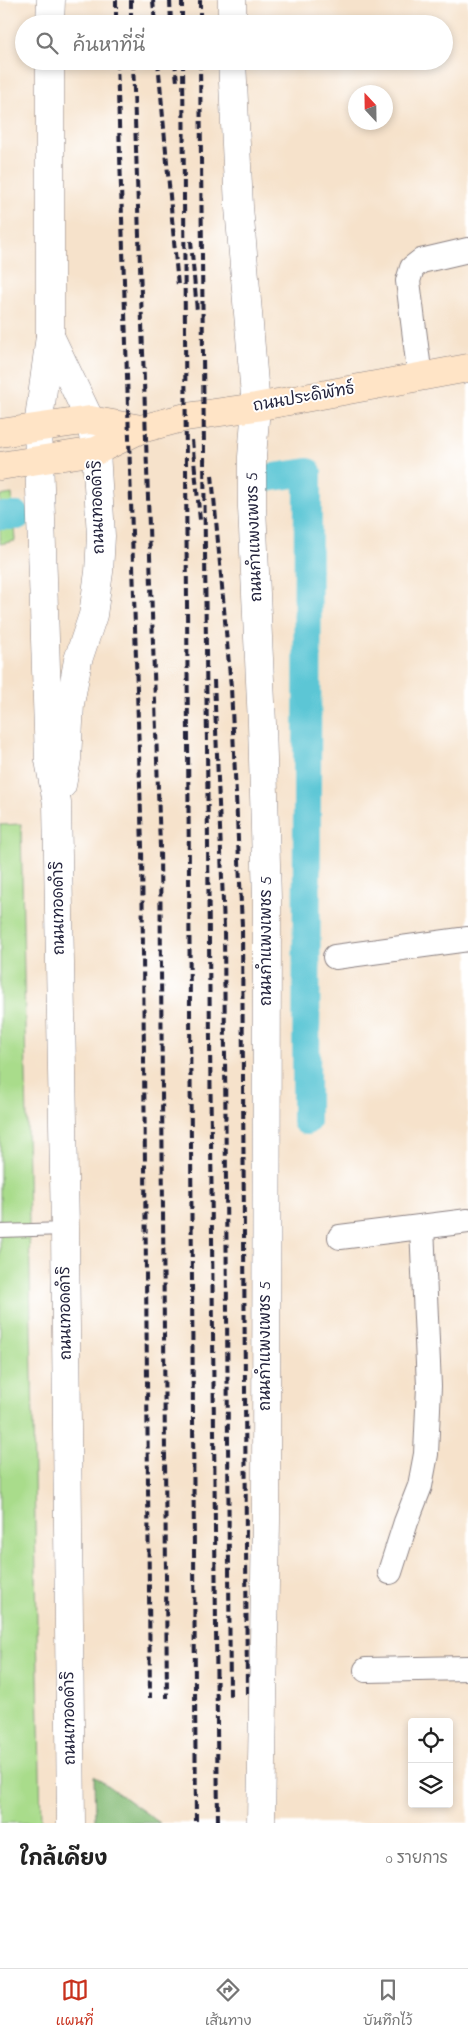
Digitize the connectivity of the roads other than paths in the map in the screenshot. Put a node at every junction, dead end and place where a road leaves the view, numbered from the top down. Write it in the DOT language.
graph roads {
  1 [pos="50,0"];
  2 [pos="232,0"];
  3 [pos="50,15"];
  4 [pos="232,15"];
  5 [pos="50,70"];
  6 [pos="232,70"];
  7 [pos="468,250"];
  8 [pos="50,336"];
  9 [pos="468,368"];
  10 [pos="420,378"];
  11 [pos="256,407"];
  12 [pos="90,420"];
  13 [pos="38,427"];
  14 [pos="141,429"];
  15 [pos="0,433"];
  16 [pos="96,451"];
  17 [pos="40,459"];
  18 [pos="0,466"];
  19 [pos="57,803"];
  20 [pos="468,939"];
  21 [pos="335,957"];
  22 [pos="468,1221"];
  23 [pos="422,1227"];
  24 [pos="65,1229"];
  25 [pos="0,1231"];
  26 [pos="340,1237"];
  27 [pos="390,1572"];
  28 [pos="468,1668"];
  29 [pos="366,1670"];
  30 [pos="71,1823"];
  31 [pos="262,1823"];
  1 -- 3 [label="street"];
  2 -- 4 [label="street"];
  5 -- 8 [label="street, ถนนเทอดดำริ"];
  6 -- 11 [label="street, ถนนกำแพงเพชร 5"];
  7 -- 10 [label="street"];
  8 -- 12 [label="street, ถนนเทอดดำริ"];
  8 -- 13 [label="street, ถนนเทอดดำริ"];
  9 -- 10 [label="main road, ถนนประดิพัทธ์"];
  10 -- 11 [label="main road, ถนนประดิพัทธ์"];
  11 -- 14 [label="main road, ถนนประดิพัทธ์"];
  11 -- 31 [label="street, ถนนกำแพงเพชร 5"];
  12 -- 13 [label="main road, ถนนประดิพัทธ์"];
  12 -- 14 [label="main road, ถนนประดิพัทธ์"];
  12 -- 16 [label="street, ถนนเทอดดำริ"];
  13 -- 15 [label="main road, ถนนประดิพัทธ์"];
  13 -- 17 [label="street, ถนนเทอดดำริ"];
  14 -- 16 [label="main road, ถนนประดิพัทธ์"];
  16 -- 17 [label="main road, ถนนประดิพัทธ์"];
  16 -- 19 [label="street, ถนนเทอดดำริ"];
  17 -- 18 [label="main road, ถนนประดิพัทธ์"];
  17 -- 19 [label="street, ถนนเทอดดำริ"];
  19 -- 24 [label="street, ถนนเทอดดำริ"];
  20 -- 21 [label="street"];
  22 -- 23 [label="street"];
  23 -- 26 [label="street"];
  23 -- 27 [label="street"];
  24 -- 25 [label="lane"];
  24 -- 30 [label="street, ถนนเทอดดำริ"];
  28 -- 29 [label="street"];
}
